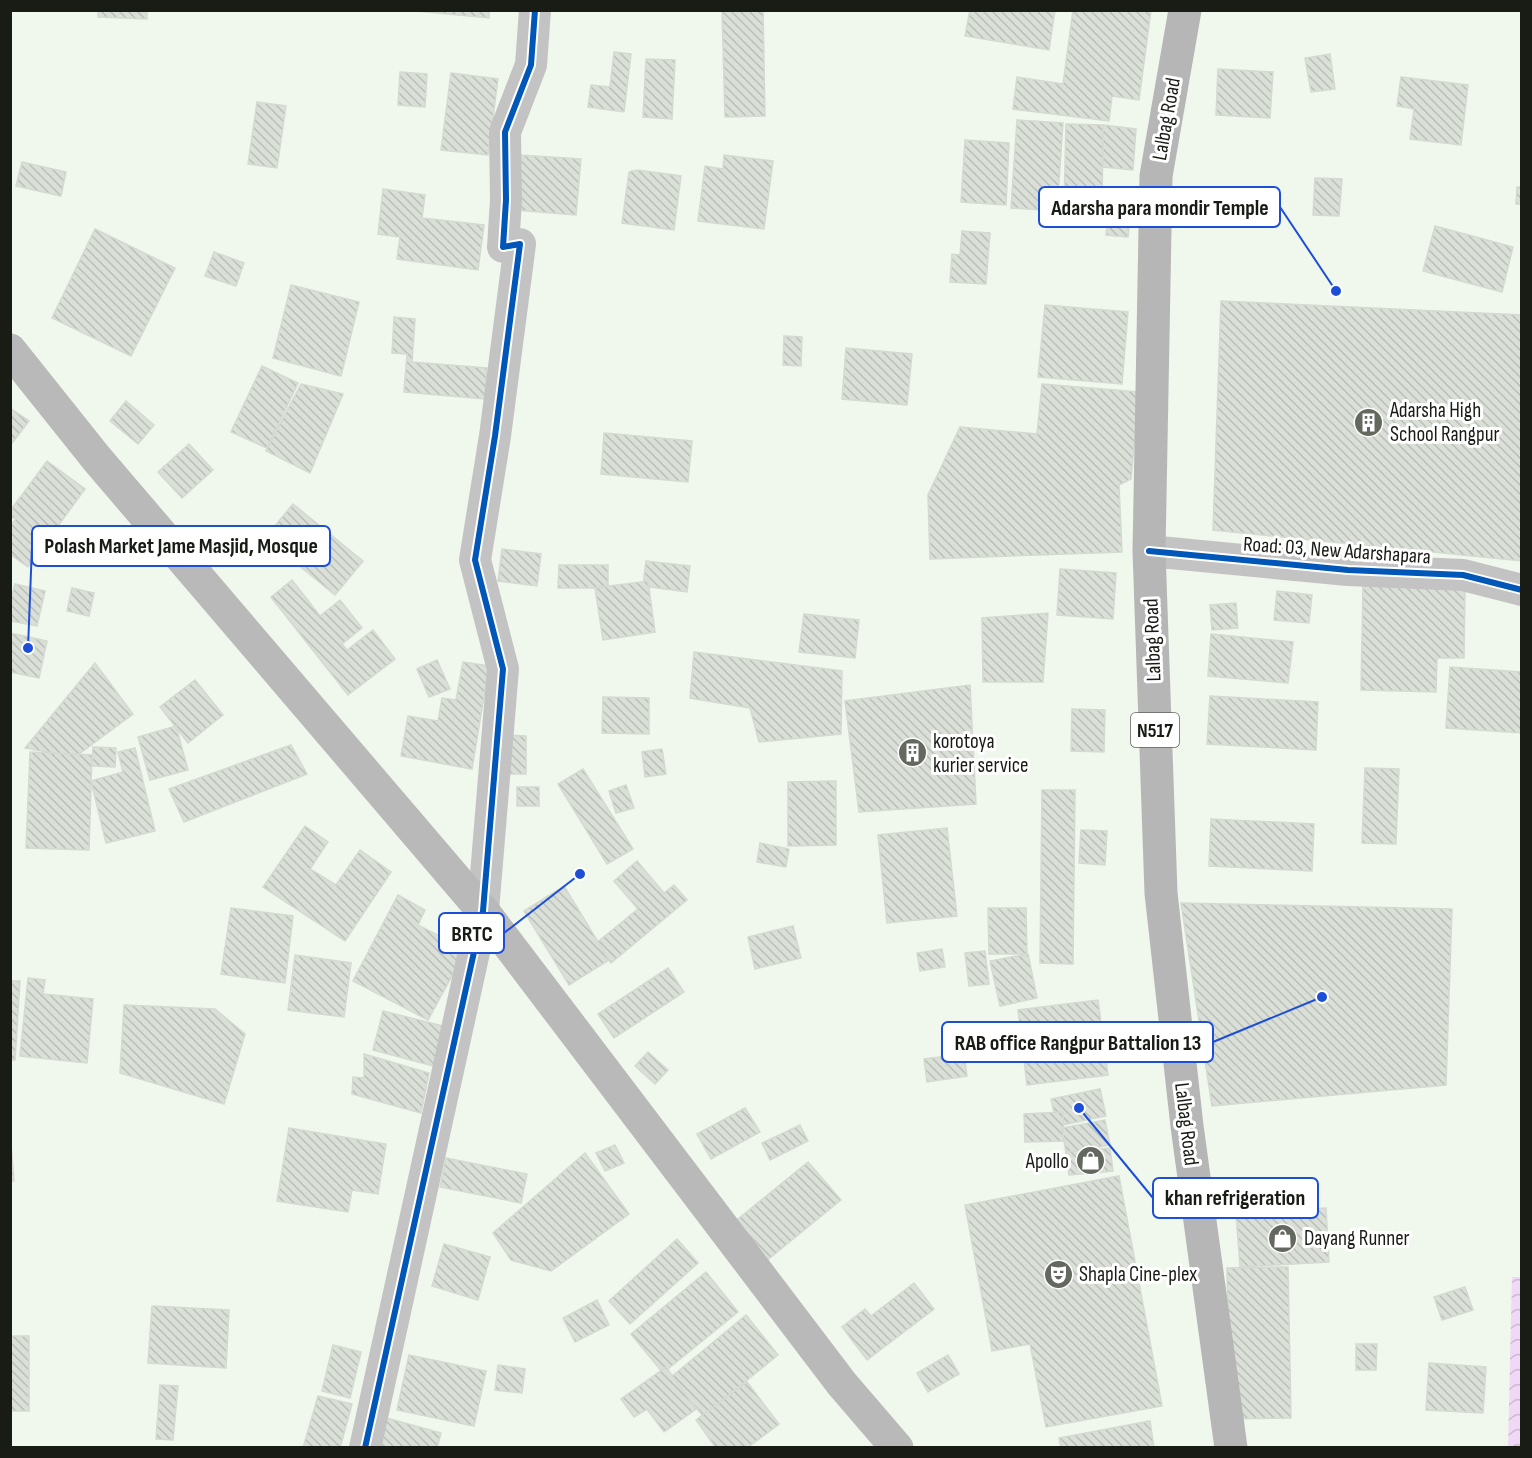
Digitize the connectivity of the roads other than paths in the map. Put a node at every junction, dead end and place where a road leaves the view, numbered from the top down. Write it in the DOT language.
graph roads {
  1 [pos="535,10"];
  2 [pos="1185,10"];
  3 [pos="10,350"];
  4 [pos="1149,551"];
  5 [pos="1521,590"];
  6 [pos="483,911"];
  7 [pos="365,1448"];
  8 [pos="897,1448"];
  9 [pos="1231,1448"];
  1 -- 6 [label="street"];
  2 -- 4 [label="highway, Lalbag Road / N517"];
  3 -- 6 [label="main road"];
  4 -- 5 [label="street, Road: 03, New Adarshapara"];
  4 -- 9 [label="highway, Lalbag Road / N517"];
  6 -- 7 [label="street"];
  6 -- 8 [label="main road"];
}
